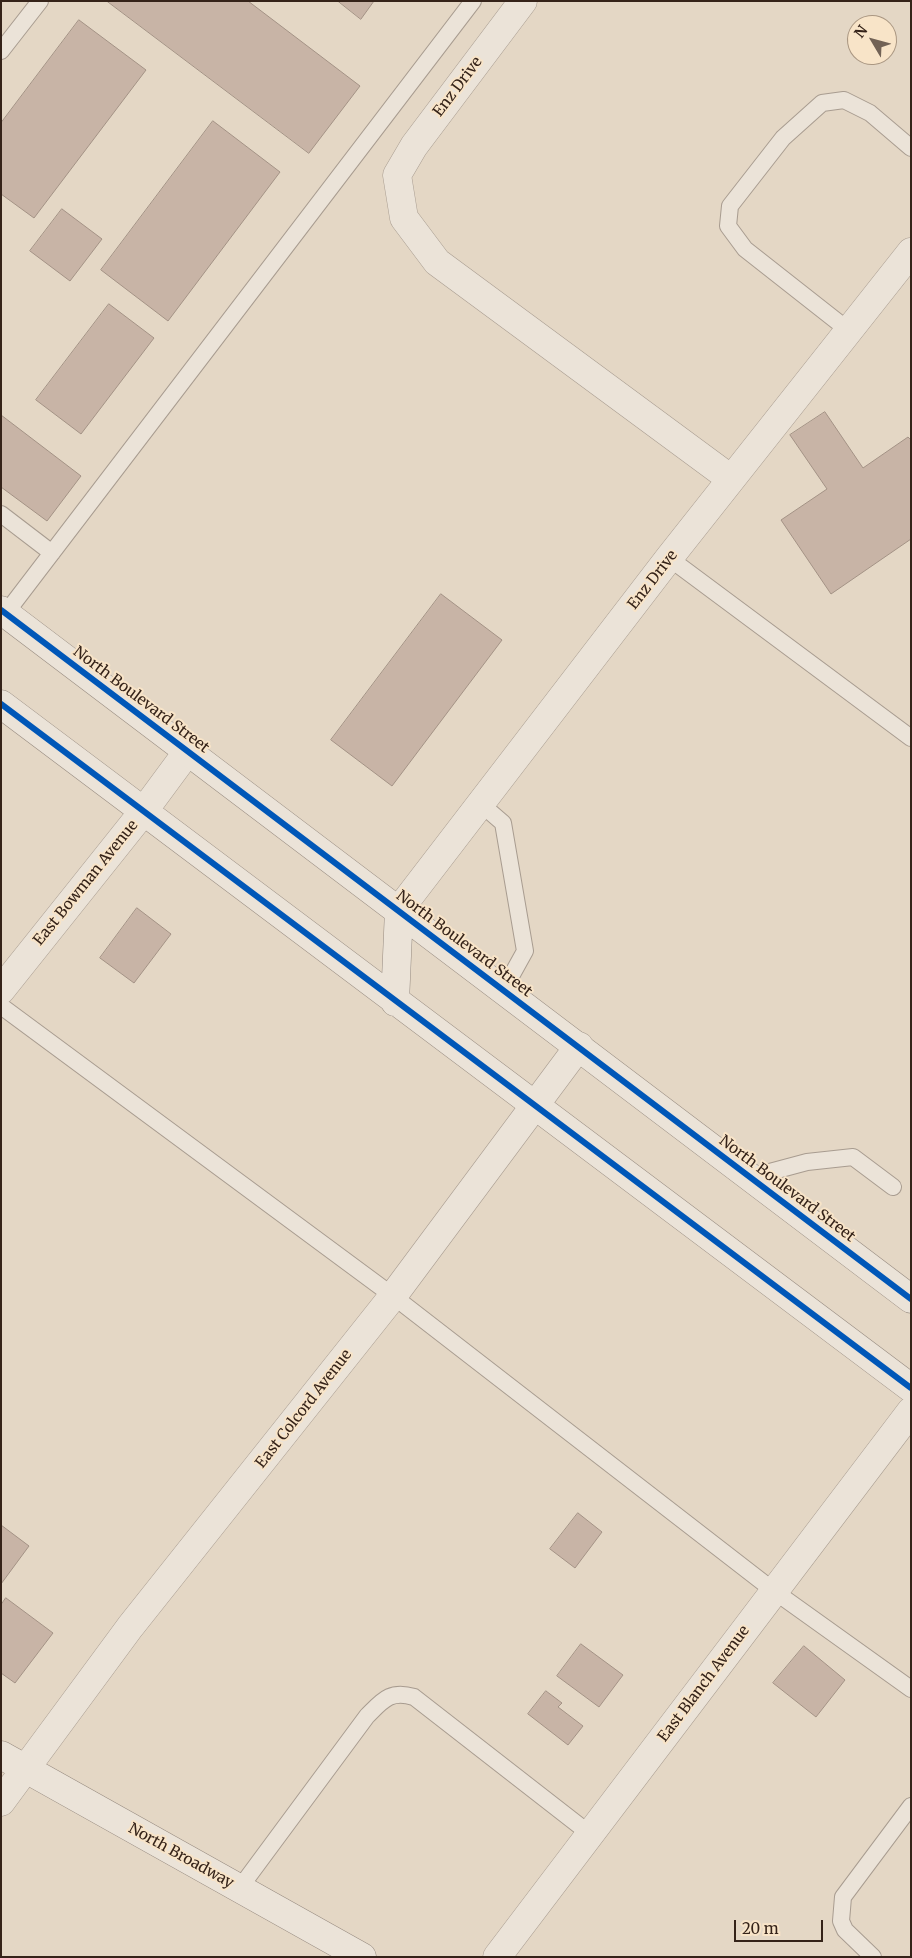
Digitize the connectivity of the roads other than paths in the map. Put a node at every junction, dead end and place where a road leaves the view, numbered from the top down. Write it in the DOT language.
graph roads {
  1 [pos="40,1"];
  2 [pos="473,1"];
  3 [pos="523,1"];
  4 [pos="1,51"];
  5 [pos="911,148"];
  6 [pos="911,252"];
  7 [pos="848,330"];
  8 [pos="731,479"];
  9 [pos="1,514"];
  10 [pos="52,553"];
  11 [pos="669,558"];
  12 [pos="4,611"];
  13 [pos="1,704"];
  14 [pos="911,738"];
  15 [pos="188,751"];
  16 [pos="481,804"];
  17 [pos="143,812"];
  18 [pos="399,910"];
  19 [pos="504,989"];
  20 [pos="1,990"];
  21 [pos="395,1002"];
  22 [pos="1,1006"];
  23 [pos="580,1046"];
  24 [pos="536,1104"];
  25 [pos="751,1177"];
  26 [pos="893,1186"];
  27 [pos="393,1296"];
  28 [pos="911,1299"];
  29 [pos="911,1388"];
  30 [pos="911,1411"];
  31 [pos="774,1591"];
  32 [pos="911,1689"];
  33 [pos="1,1755"];
  34 [pos="26,1769"];
  35 [pos="1,1802"];
  36 [pos="911,1806"];
  37 [pos="590,1834"];
  38 [pos="239,1889"];
  39 [pos="362,1957"];
  40 [pos="497,1957"];
  41 [pos="873,1957"];
  1 -- 4 [label="lane"];
  2 -- 10 [label="lane"];
  3 -- 8 [label="street, Enz Drive"];
  5 -- 7 [label="lane"];
  6 -- 7 [label="street, Enz Drive"];
  7 -- 8 [label="street, Enz Drive"];
  8 -- 11 [label="street, Enz Drive"];
  9 -- 10 [label="lane"];
  10 -- 12 [label="lane"];
  11 -- 14 [label="lane"];
  11 -- 16 [label="street, Enz Drive"];
  12 -- 15 [label="street, North Boulevard Street"];
  13 -- 17 [label="street"];
  15 -- 17 [label="street, East Bowman Avenue"];
  15 -- 18 [label="street, North Boulevard Street"];
  16 -- 18 [label="street, Enz Drive"];
  16 -- 19 [label="lane"];
  17 -- 20 [label="street, East Bowman Avenue"];
  17 -- 21 [label="street"];
  18 -- 19 [label="street, North Boulevard Street"];
  18 -- 21 [label="street"];
  19 -- 23 [label="street, North Boulevard Street"];
  21 -- 24 [label="street"];
  22 -- 27 [label="lane"];
  23 -- 24 [label="street, East Colcord Avenue"];
  23 -- 25 [label="street, North Boulevard Street"];
  24 -- 27 [label="street, East Colcord Avenue"];
  24 -- 29 [label="street"];
  25 -- 26 [label="lane"];
  25 -- 28 [label="street, North Boulevard Street"];
  27 -- 31 [label="lane"];
  27 -- 34 [label="street, East Colcord Avenue"];
  30 -- 31 [label="street, East Blanch Avenue"];
  31 -- 32 [label="lane"];
  31 -- 37 [label="street, East Blanch Avenue"];
  33 -- 34 [label="street, North Broadway"];
  34 -- 35 [label="street, East Colcord Avenue"];
  34 -- 38 [label="street, North Broadway"];
  36 -- 41 [label="lane"];
  37 -- 38 [label="lane"];
  37 -- 40 [label="street, East Blanch Avenue"];
  38 -- 39 [label="street, North Broadway"];
}
